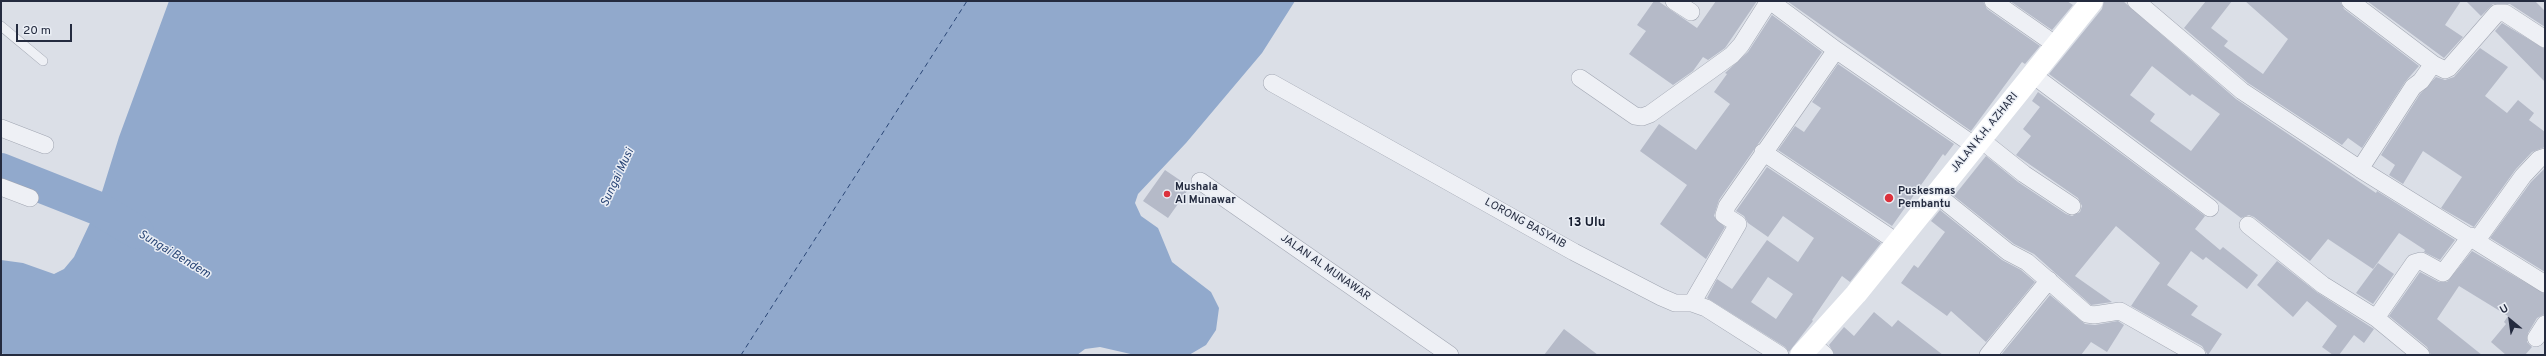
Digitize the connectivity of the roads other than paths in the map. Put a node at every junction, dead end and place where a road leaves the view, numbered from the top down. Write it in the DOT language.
graph roads {
  1 [pos="1674,1"];
  2 [pos="1770,1"];
  3 [pos="1993,1"];
  4 [pos="2092,1"];
  5 [pos="2136,1"];
  6 [pos="2350,1"];
  7 [pos="1691,12"];
  8 [pos="1,26"];
  9 [pos="2545,39"];
  10 [pos="2056,45"];
  11 [pos="1836,50"];
  12 [pos="43,62"];
  13 [pos="2433,64"];
  14 [pos="2033,75"];
  15 [pos="1580,78"];
  16 [pos="1272,84"];
  17 [pos="1,128"];
  18 [pos="1977,142"];
  19 [pos="45,145"];
  20 [pos="1763,152"];
  21 [pos="2545,157"];
  22 [pos="2360,169"];
  23 [pos="1200,181"];
  24 [pos="1,186"];
  25 [pos="1936,194"];
  26 [pos="30,198"];
  27 [pos="2072,206"];
  28 [pos="2210,208"];
  29 [pos="2248,225"];
  30 [pos="2474,238"];
  31 [pos="1896,242"];
  32 [pos="2049,280"];
  33 [pos="2545,284"];
  34 [pos="1692,303"];
  35 [pos="2376,318"];
  36 [pos="1812,351"];
  37 [pos="1450,355"];
  38 [pos="1780,355"];
  39 [pos="1988,355"];
  40 [pos="2197,355"];
  41 [pos="2421,355"];
  1 -- 7 [label="street"];
  2 -- 11 [label="street"];
  2 -- 15 [label="street"];
  3 -- 10 [label="street"];
  4 -- 10 [label="street, JALAN K.H. AZHARI"];
  5 -- 22 [label="street"];
  6 -- 13 [label="street"];
  8 -- 12 [label="lane"];
  9 -- 13 [label="street"];
  10 -- 14 [label="street, JALAN K.H. AZHARI"];
  11 -- 18 [label="street"];
  11 -- 20 [label="street"];
  13 -- 22 [label="street"];
  14 -- 18 [label="street, JALAN K.H. AZHARI"];
  14 -- 28 [label="street"];
  16 -- 34 [label="street, LORONG BASYAIB"];
  17 -- 19 [label="street"];
  18 -- 25 [label="street, JALAN K.H. AZHARI"];
  18 -- 27 [label="street"];
  20 -- 31 [label="street"];
  20 -- 34 [label="street"];
  21 -- 30 [label="street"];
  22 -- 30 [label="street"];
  23 -- 37 [label="street, JALAN AL MUNAWAR"];
  24 -- 26 [label="street"];
  25 -- 31 [label="street, JALAN K.H. AZHARI"];
  25 -- 32 [label="street"];
  29 -- 35 [label="street"];
  30 -- 33 [label="street"];
  30 -- 35 [label="street"];
  31 -- 36 [label="street, JALAN K.H. AZHARI"];
  32 -- 39 [label="street"];
  32 -- 40 [label="street"];
  34 -- 38 [label="street, LORONG BASYAIB"];
  35 -- 41 [label="street"];
}
